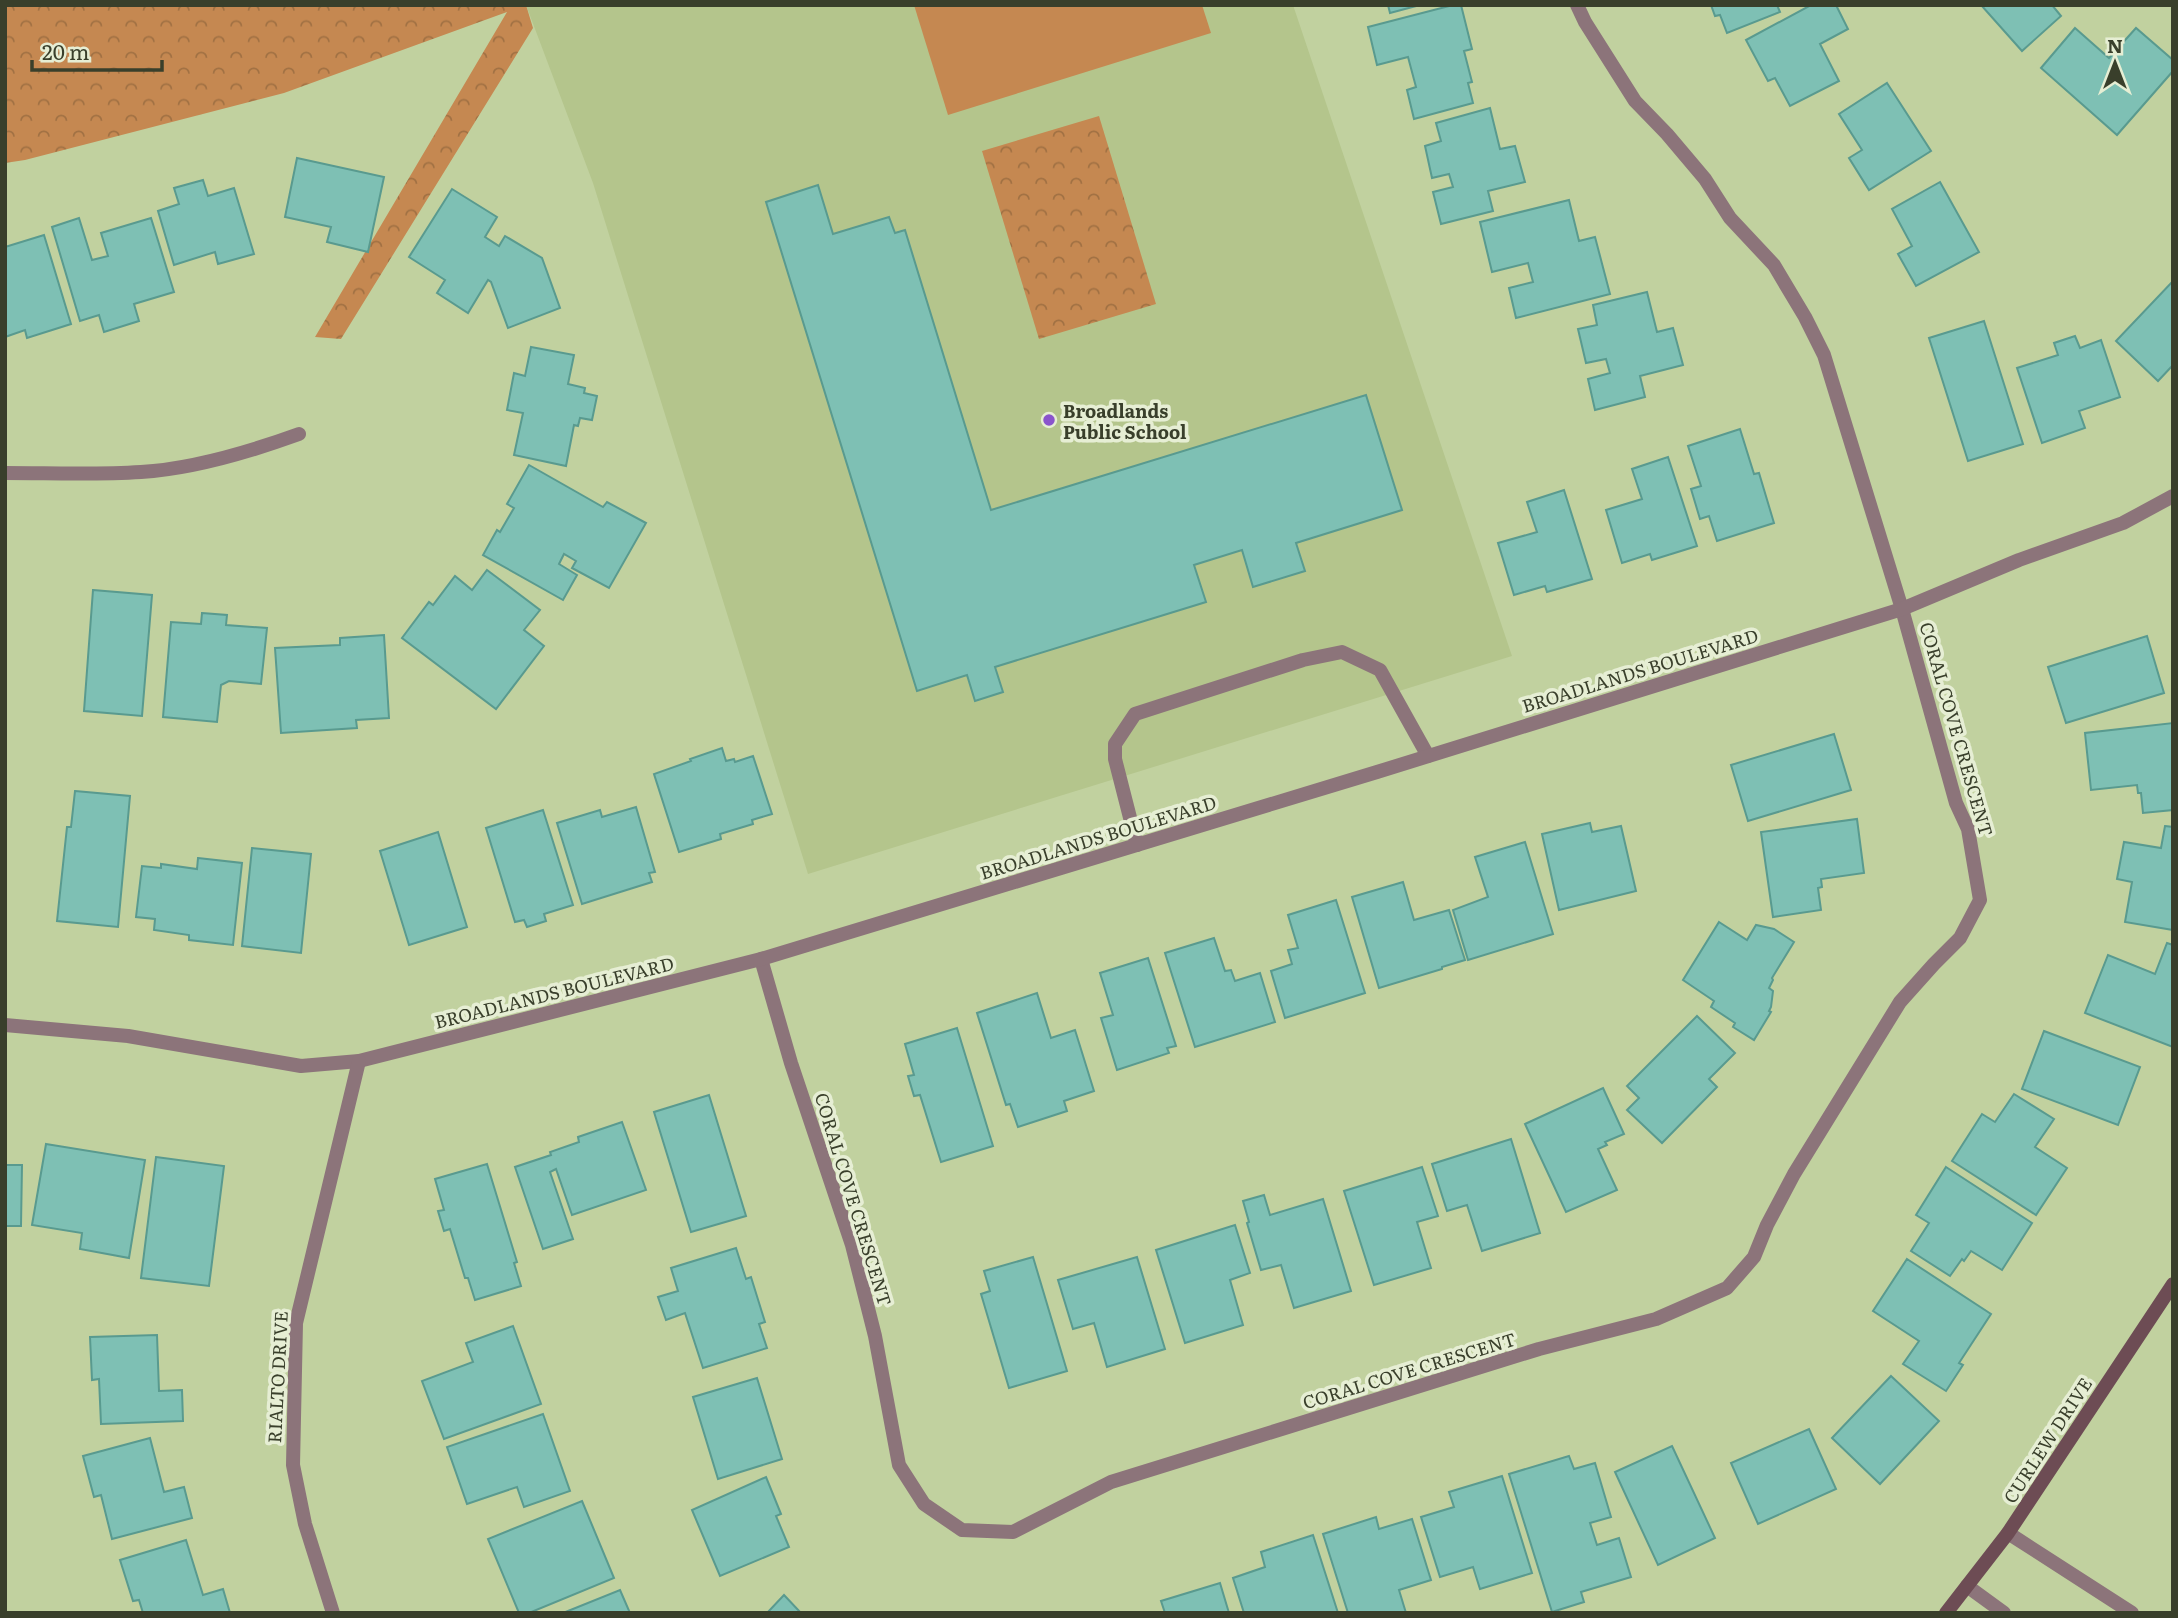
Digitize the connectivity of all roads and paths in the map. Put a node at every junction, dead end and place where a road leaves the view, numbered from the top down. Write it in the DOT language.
graph roads {
  1 [pos="1577,5"];
  2 [pos="299,433"];
  3 [pos="5,473"];
  4 [pos="2173,496"];
  5 [pos="1902,609"];
  6 [pos="1428,756"];
  7 [pos="1136,845"];
  8 [pos="761,959"];
  9 [pos="5,1025"];
  10 [pos="359,1061"];
  11 [pos="2173,1284"];
  12 [pos="2008,1533"];
  13 [pos="1968,1586"];
  14 [pos="333,1613"];
  15 [pos="1946,1613"];
  16 [pos="2004,1613"];
  17 [pos="2132,1613"];
  1 -- 5 [label="street, CORAL COVE CRESCENT"];
  2 -- 3 [label="street"];
  4 -- 5 [label="street, BROADLANDS BOULEVARD"];
  5 -- 6 [label="street, BROADLANDS BOULEVARD"];
  5 -- 8 [label="street, CORAL COVE CRESCENT"];
  6 -- 7 [label="street, BROADLANDS BOULEVARD"];
  6 -- 7 [label="street"];
  7 -- 8 [label="street, BROADLANDS BOULEVARD"];
  8 -- 10 [label="street, BROADLANDS BOULEVARD"];
  9 -- 10 [label="street, BROADLANDS BOULEVARD"];
  10 -- 14 [label="street, RIALTO DRIVE"];
  11 -- 12 [label="street, CURLEW DRIVE"];
  12 -- 13 [label="street, CURLEW DRIVE"];
  12 -- 17 [label="street"];
  13 -- 15 [label="street, CURLEW DRIVE"];
  13 -- 16 [label="street"];
}
